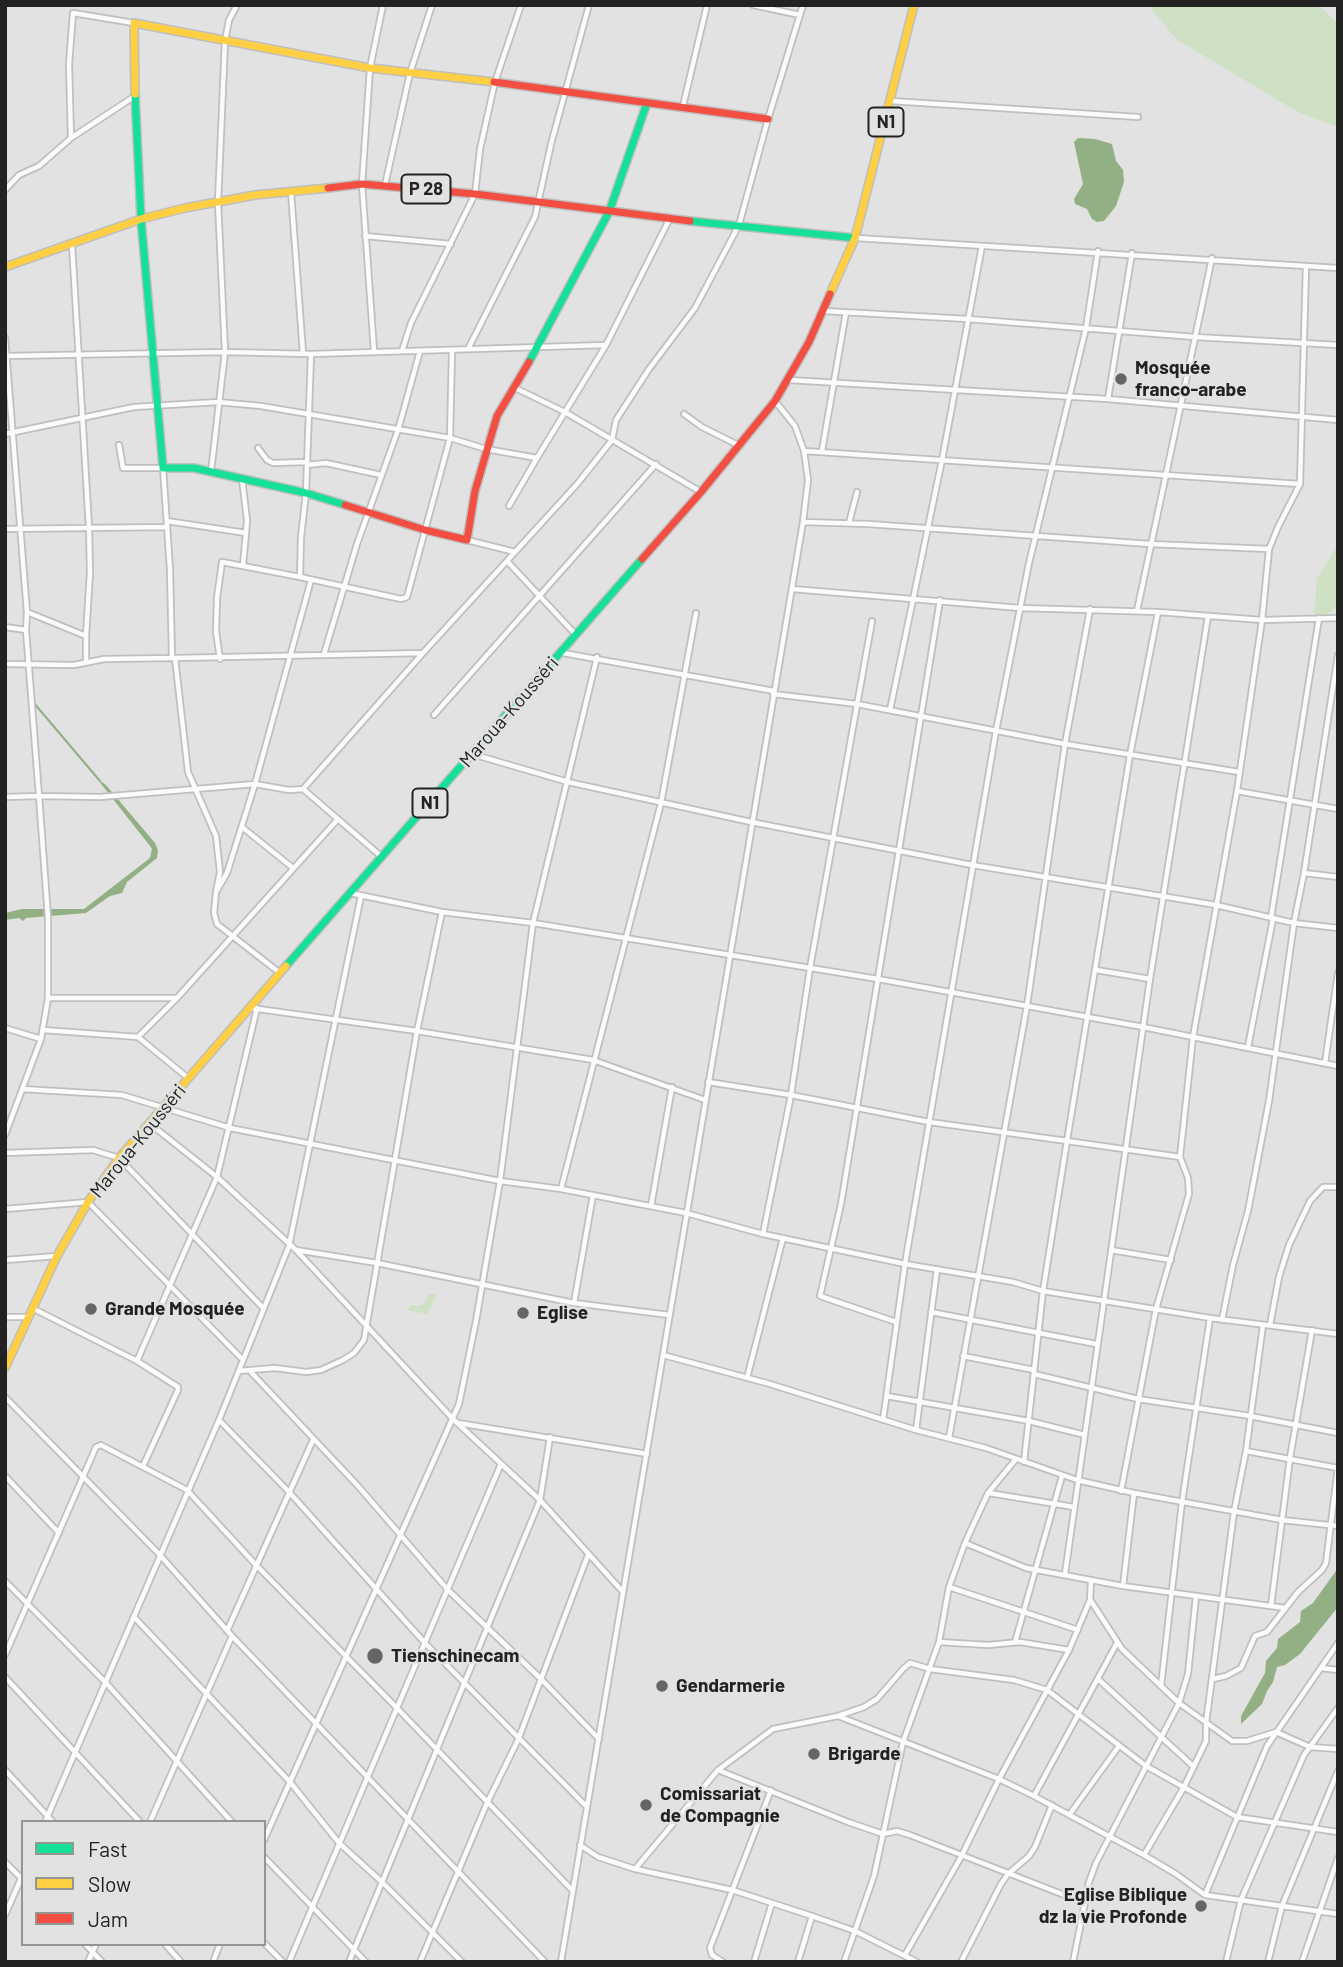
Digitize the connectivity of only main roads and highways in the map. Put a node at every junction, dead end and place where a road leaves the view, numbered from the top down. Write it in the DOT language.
graph roads {
  1 [pos="914,5"];
  2 [pos="648,103"];
  3 [pos="768,119"];
  4 [pos="609,212"];
  5 [pos="141,219"];
  6 [pos="855,238"];
  7 [pos="5,267"];
  8 [pos="5,1368"];
  1 -- 6 [label="main road, Maroua-Kousséri / N1"];
  2 -- 3 [label="main road"];
  2 -- 4 [label="main road"];
  2 -- 5 [label="main road"];
  4 -- 5 [label="main road, P 28"];
  4 -- 5 [label="main road"];
  4 -- 6 [label="main road, P 28"];
  5 -- 7 [label="main road, P 28"];
  6 -- 8 [label="main road, Maroua-Kousséri / N1"];
}
